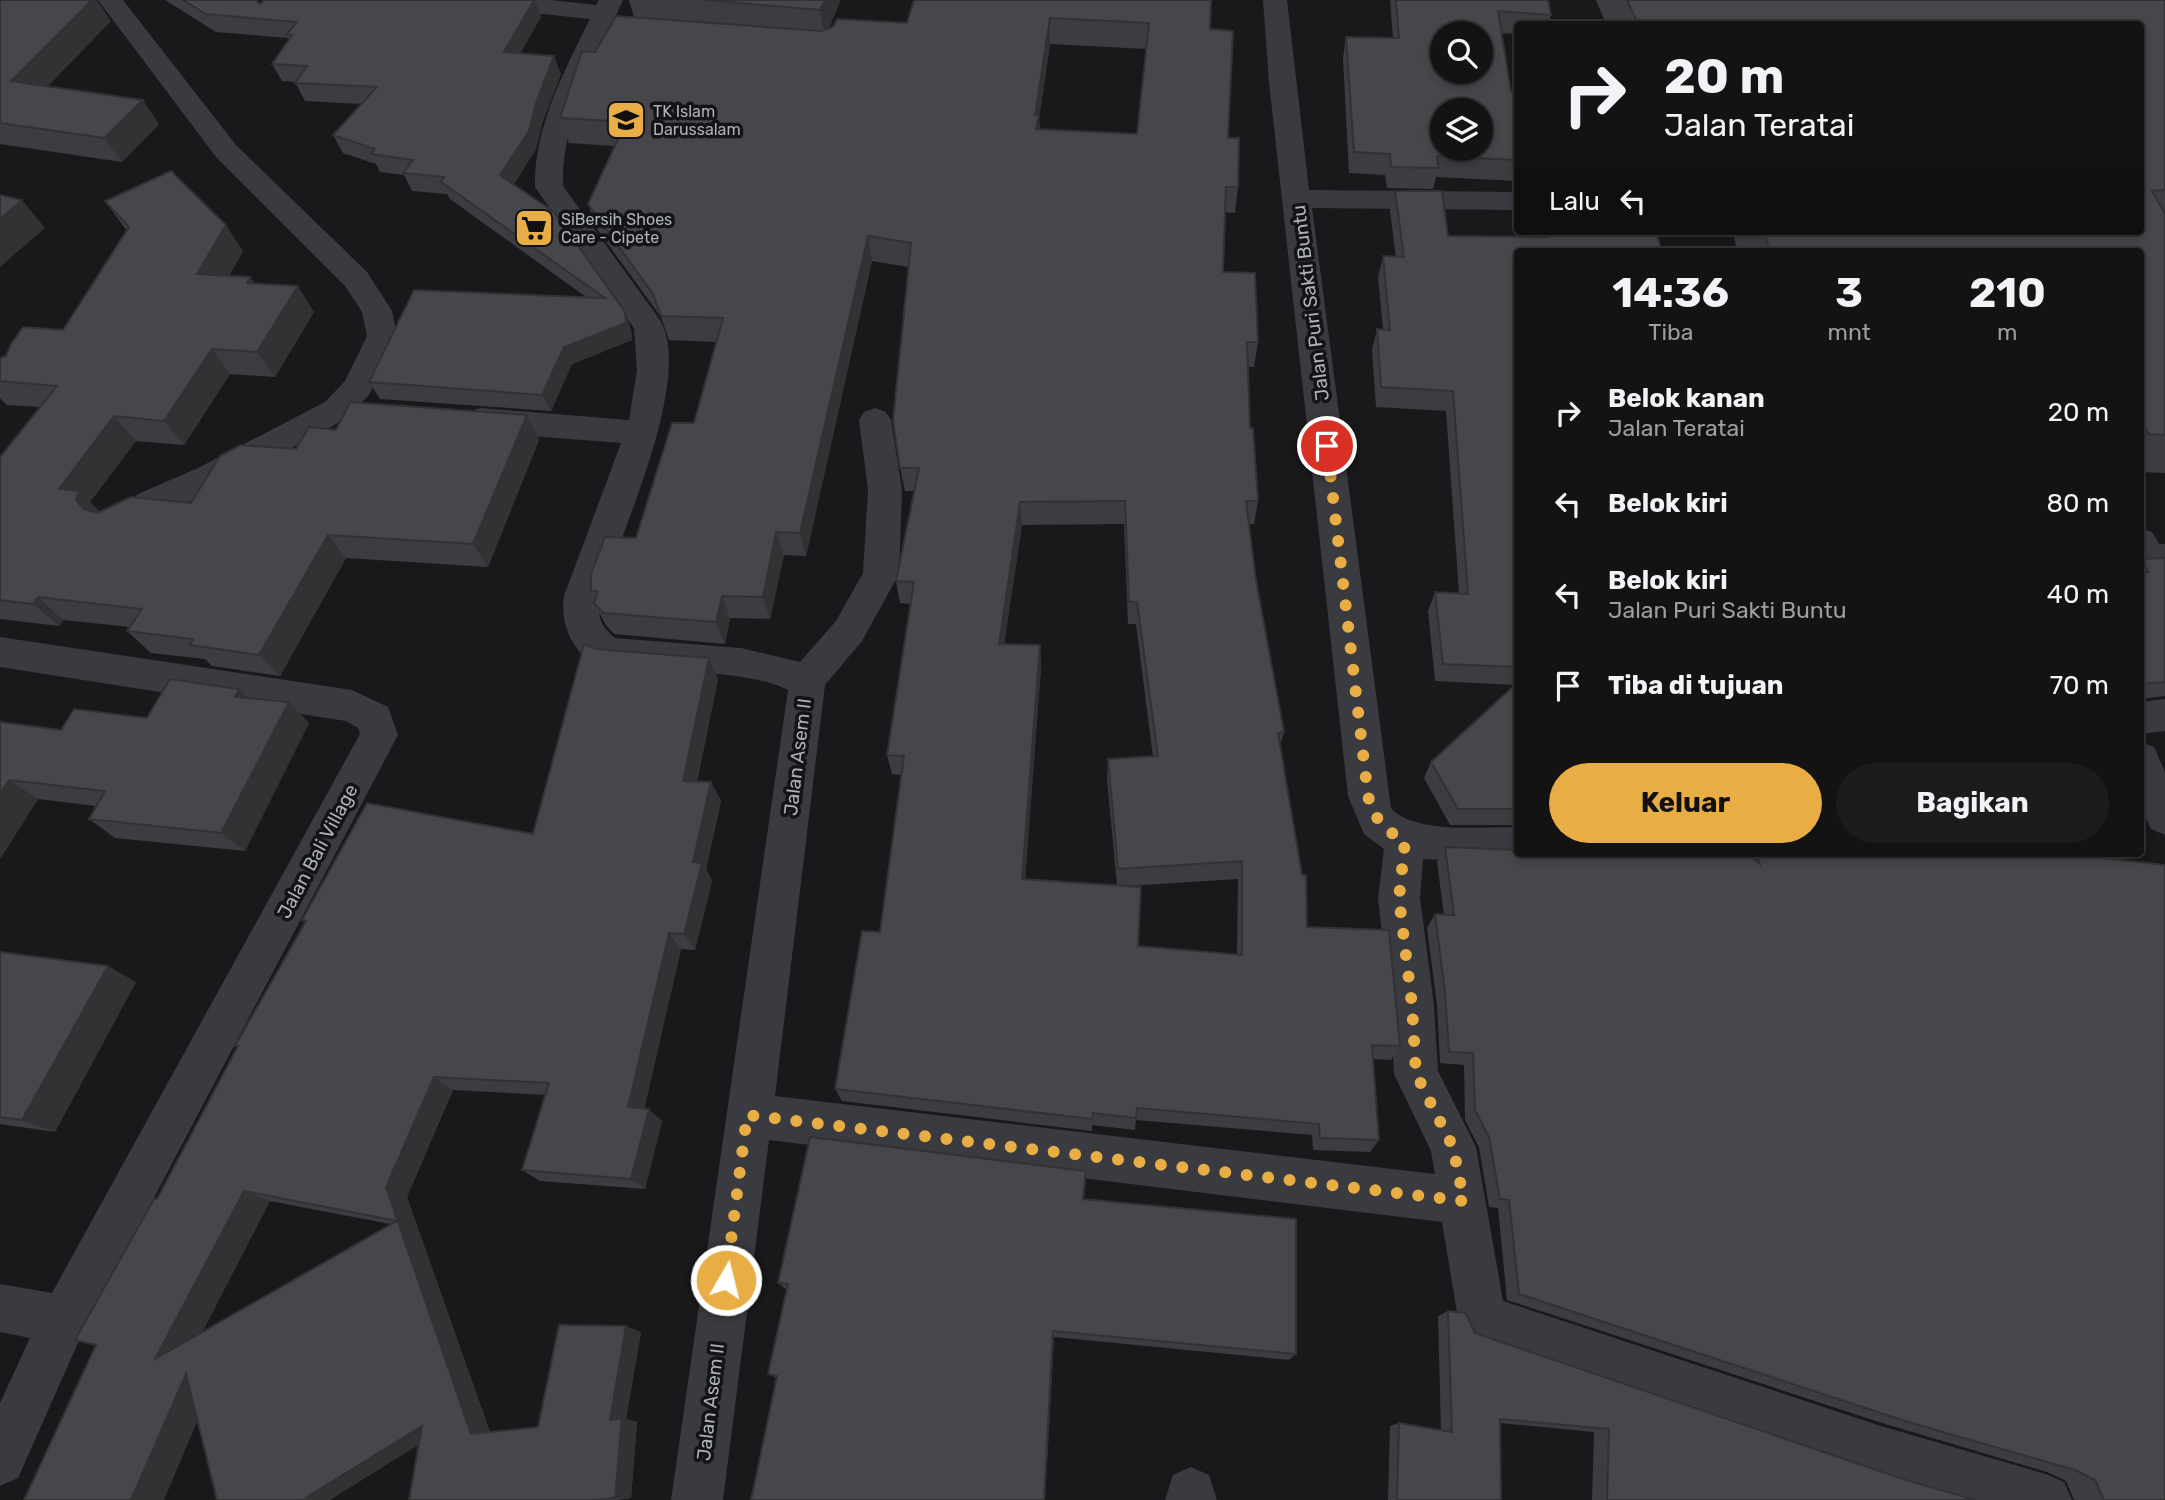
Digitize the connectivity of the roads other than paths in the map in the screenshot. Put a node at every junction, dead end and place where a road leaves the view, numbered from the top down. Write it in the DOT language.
graph roads {
  1 [pos="110,0"];
  2 [pos="476,0"];
  3 [pos="1275,0"];
  4 [pos="610,18"];
  5 [pos="1298,199"];
  6 [pos="1514,201"];
  7 [pos="336,410"];
  8 [pos="376,413"];
  9 [pos="456,419"];
  10 [pos="875,420"];
  11 [pos="642,433"];
  12 [pos="119,521"];
  13 [pos="2144,548"];
  14 [pos="2165,558"];
  15 [pos="0,652"];
  16 [pos="806,681"];
  17 [pos="2165,715"];
  18 [pos="2144,718"];
  19 [pos="2144,768"];
  20 [pos="2165,817"];
  21 [pos="1405,841"];
  22 [pos="1514,845"];
  23 [pos="747,1115"];
  24 [pos="1464,1201"];
  25 [pos="0,1308"];
  26 [pos="64,1318"];
  27 [pos="0,1460"];
  28 [pos="697,1500"];
  29 [pos="2046,1500"];
  1 -- 7 [label="street"];
  2 -- 4 [label="street"];
  3 -- 5 [label="street, Jalan Puri Sakti Buntu"];
  4 -- 11 [label="street, Jalan Asem II"];
  5 -- 6 [label="street"];
  5 -- 21 [label="street, Jalan Puri Sakti Buntu"];
  7 -- 8 [label="street"];
  7 -- 12 [label="street"];
  9 -- 11 [label="street"];
  10 -- 16 [label="street"];
  11 -- 16 [label="street, Jalan Asem II"];
  13 -- 14 [label="street"];
  15 -- 26 [label="street, Jalan Bali Village"];
  16 -- 23 [label="street, Jalan Asem II"];
  17 -- 18 [label="street"];
  19 -- 20 [label="street"];
  21 -- 22 [label="street"];
  21 -- 24 [label="street"];
  23 -- 24 [label="street"];
  23 -- 28 [label="street, Jalan Asem II"];
  24 -- 29 [label="street"];
  25 -- 26 [label="street"];
  26 -- 27 [label="street, Jalan Bali Village"];
}
